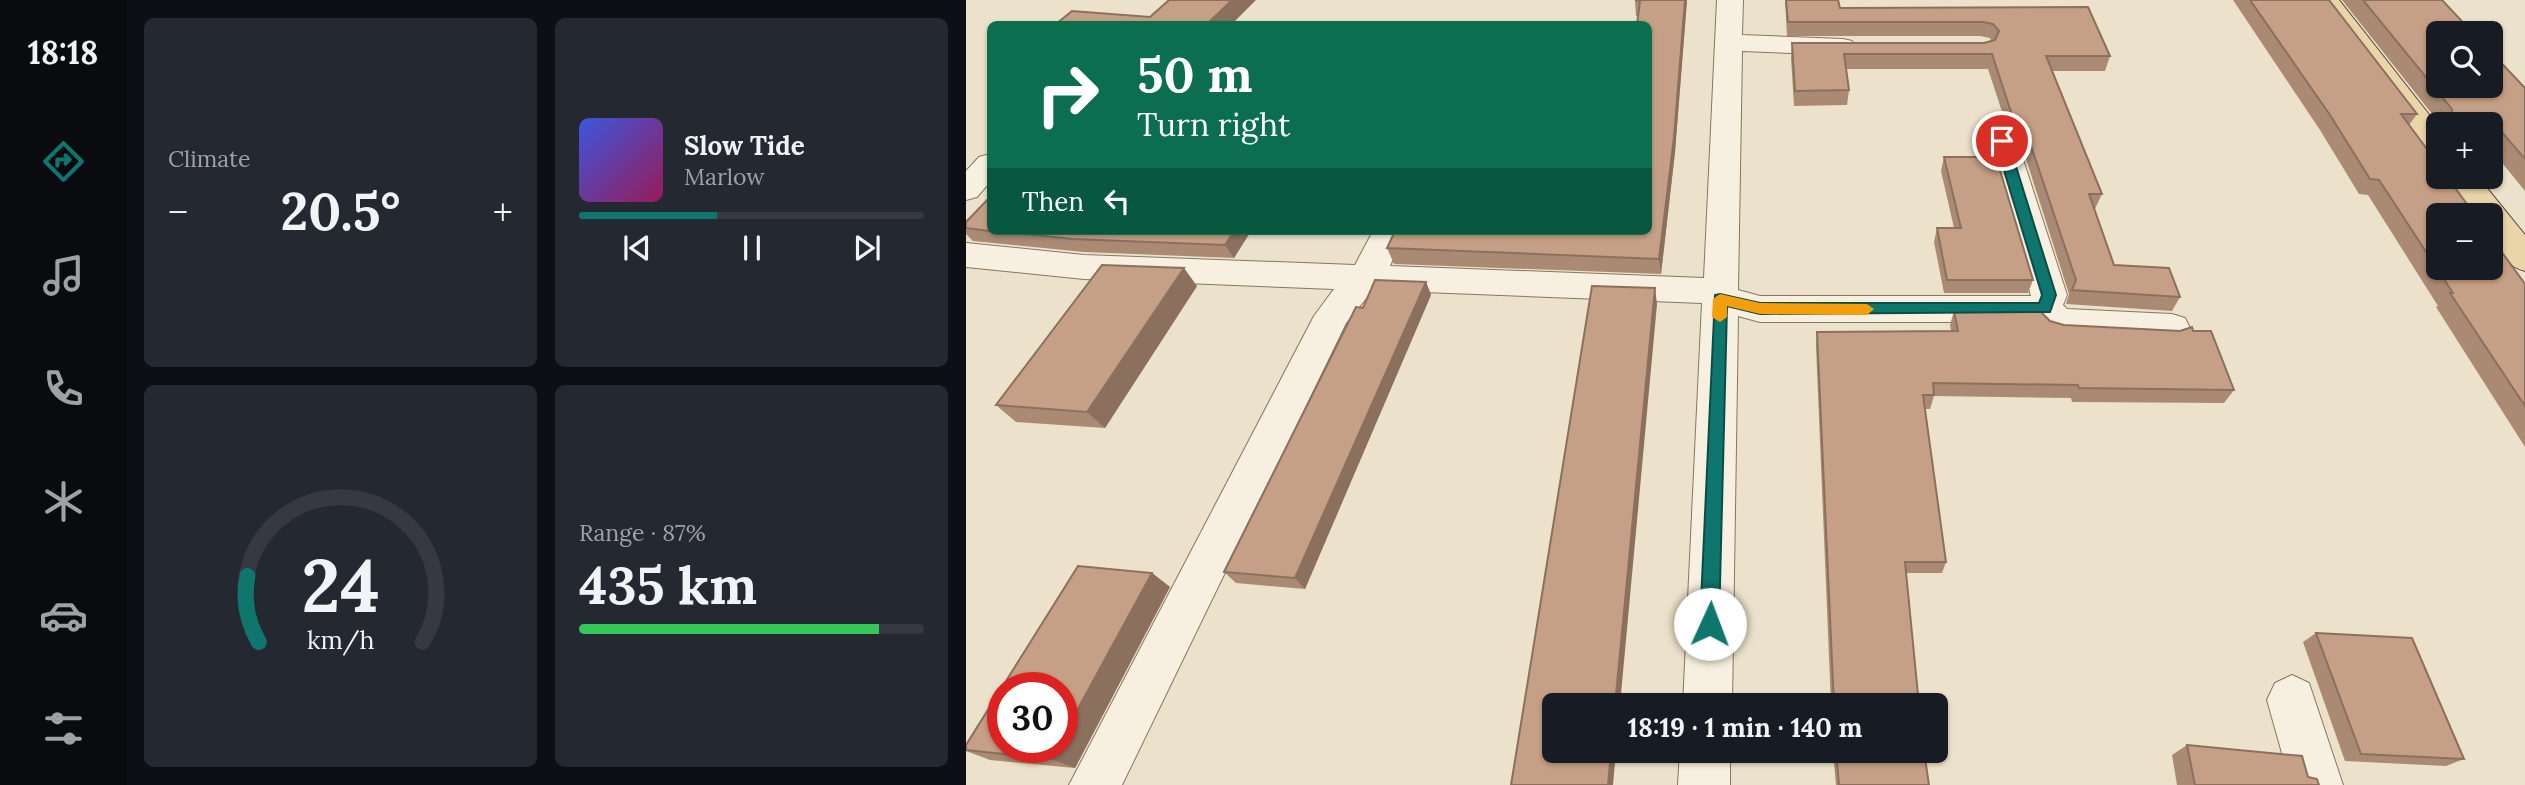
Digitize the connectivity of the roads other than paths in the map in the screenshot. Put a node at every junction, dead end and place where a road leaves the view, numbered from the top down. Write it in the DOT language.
graph roads {
  1 [pos="1730,0"];
  2 [pos="2326,0"];
  3 [pos="1730,43"];
  4 [pos="1862,47"];
  5 [pos="2426,130"];
  6 [pos="2002,141"];
  7 [pos="966,151"];
  8 [pos="987,154"];
  9 [pos="987,167"];
  10 [pos="2471,189"];
  11 [pos="966,190"];
  12 [pos="1387,235"];
  13 [pos="966,255"];
  14 [pos="2525,259"];
  15 [pos="1362,279"];
  16 [pos="1720,295"];
  17 [pos="2044,309"];
  18 [pos="2172,328"];
  19 [pos="1707,693"];
  20 [pos="2292,700"];
  21 [pos="1705,763"];
  22 [pos="1095,785"];
  23 [pos="1704,785"];
  24 [pos="2317,785"];
  1 -- 3 [label="street"];
  2 -- 5 [label="main road"];
  3 -- 4 [label="street"];
  3 -- 16 [label="street"];
  6 -- 17 [label="street"];
  7 -- 8 [label="street"];
  9 -- 11 [label="street"];
  10 -- 14 [label="main road"];
  12 -- 15 [label="street"];
  13 -- 15 [label="street"];
  15 -- 16 [label="street"];
  15 -- 22 [label="street"];
  16 -- 17 [label="street"];
  16 -- 19 [label="street"];
  17 -- 18 [label="street"];
  20 -- 24 [label="street"];
  21 -- 23 [label="street"];
}
